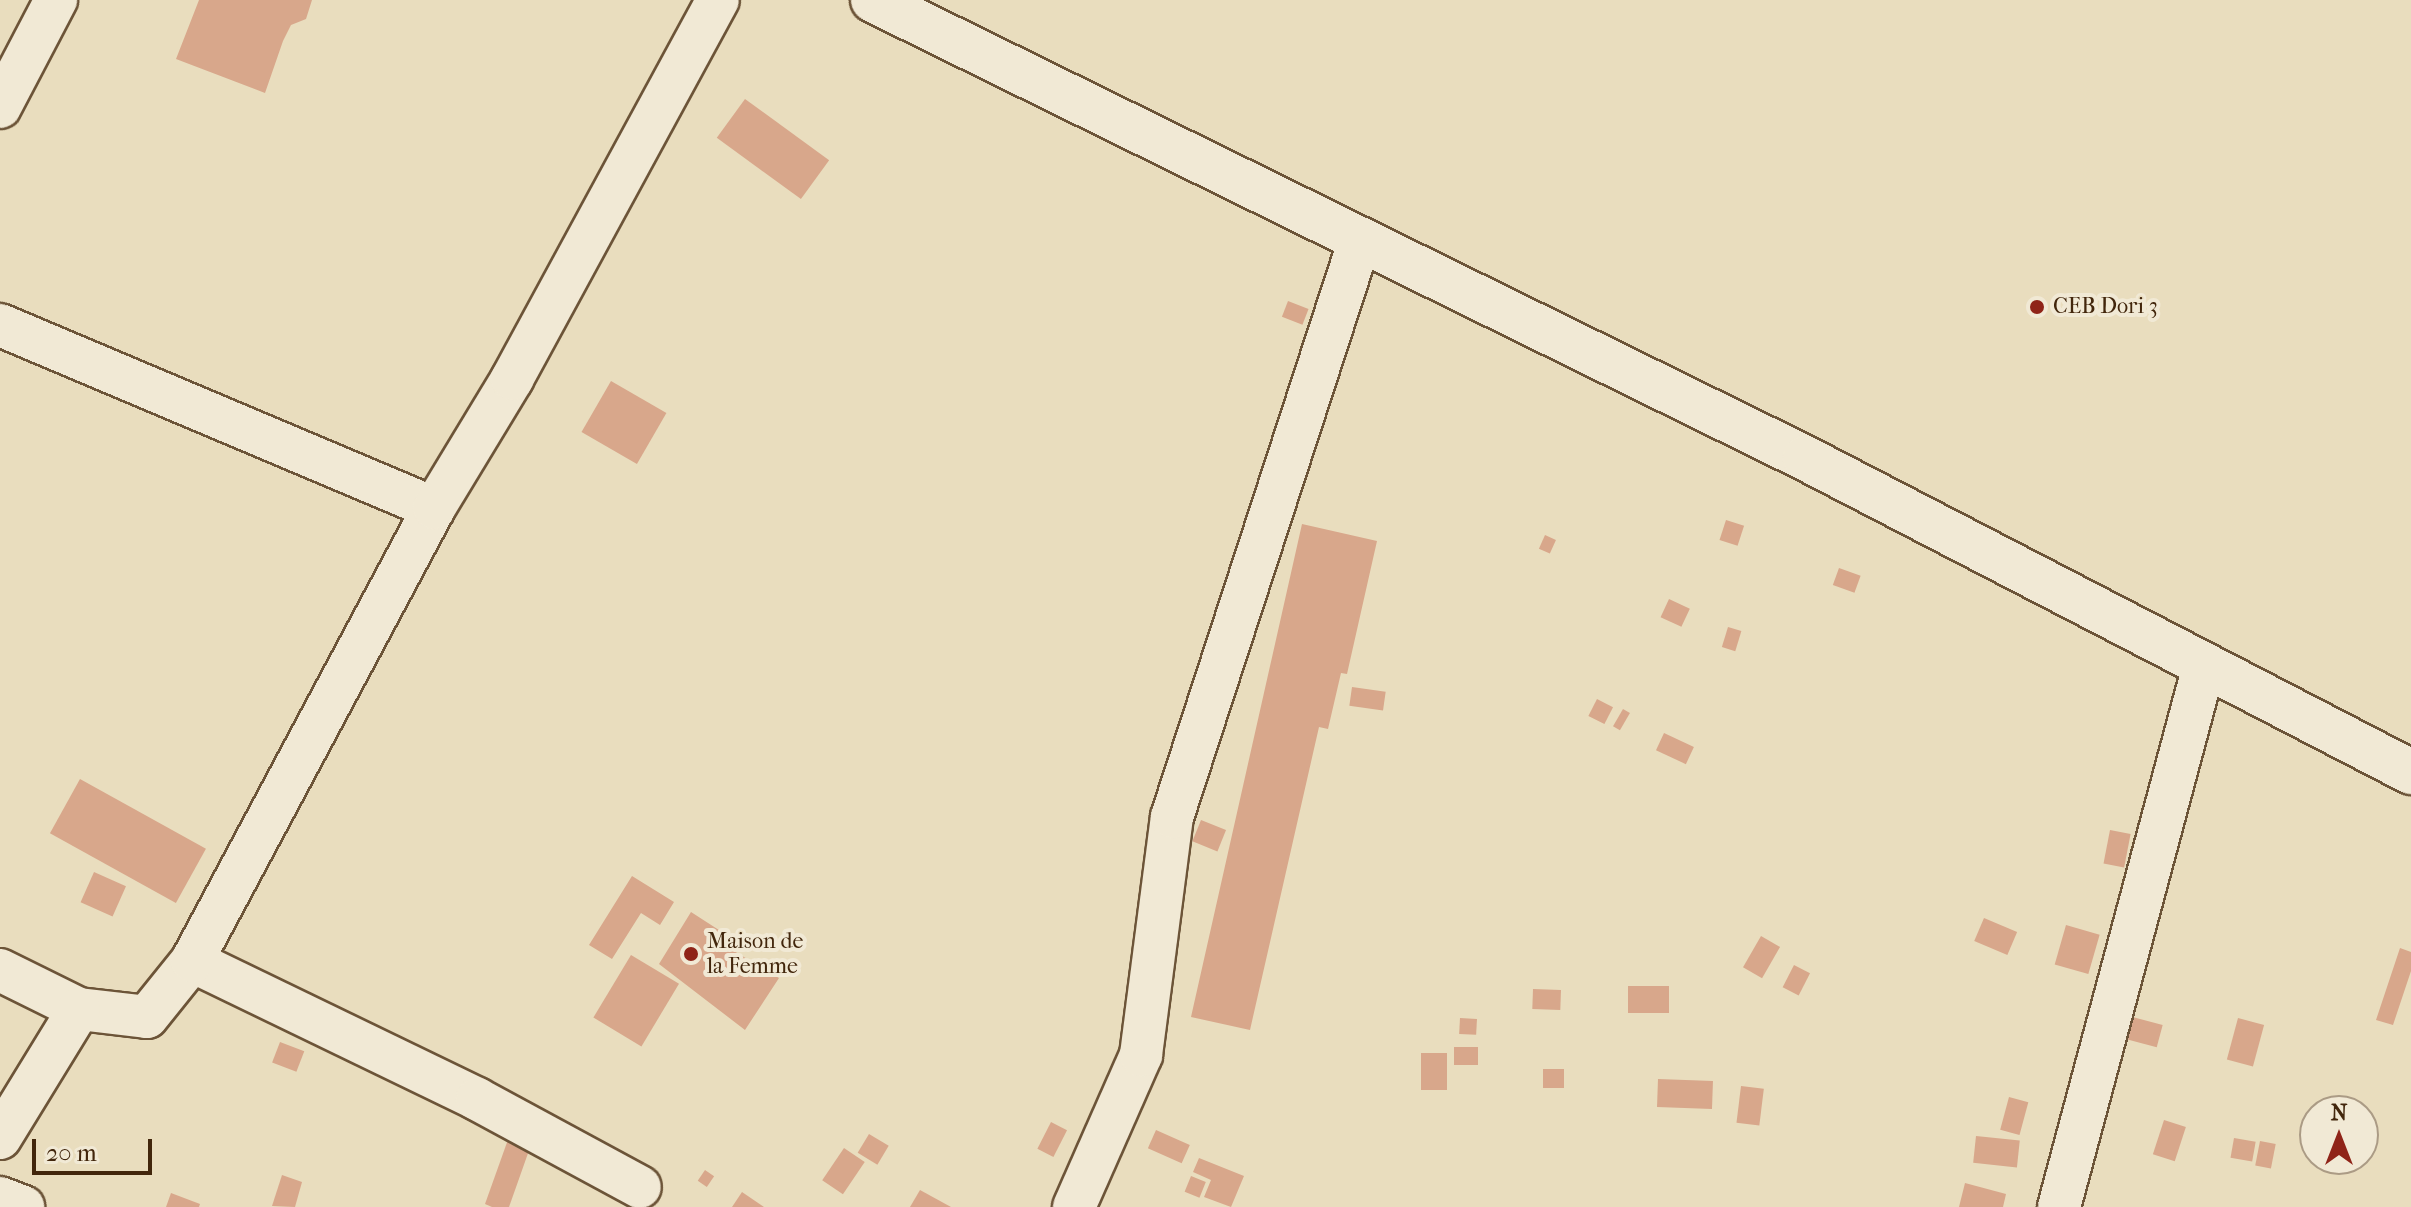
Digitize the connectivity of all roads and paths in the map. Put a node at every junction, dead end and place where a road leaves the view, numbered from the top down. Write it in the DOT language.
graph roads {
  1 [pos="56,0"];
  2 [pos="718,0"];
  3 [pos="873,0"];
  4 [pos="0,107"];
  5 [pos="1359,243"];
  6 [pos="0,325"];
  7 [pos="434,508"];
  8 [pos="2204,666"];
  9 [pos="2411,772"];
  10 [pos="192,961"];
  11 [pos="0,970"];
  12 [pos="79,1009"];
  13 [pos="0,1138"];
  14 [pos="640,1187"];
  15 [pos="0,1198"];
  16 [pos="23,1207"];
  17 [pos="1074,1207"];
  18 [pos="2059,1207"];
  1 -- 4 [label="street"];
  2 -- 7 [label="street"];
  3 -- 5 [label="main road"];
  5 -- 8 [label="main road"];
  5 -- 17 [label="street"];
  6 -- 7 [label="street"];
  7 -- 10 [label="street"];
  8 -- 9 [label="main road"];
  8 -- 18 [label="street"];
  10 -- 12 [label="street"];
  10 -- 14 [label="street"];
  11 -- 12 [label="street"];
  12 -- 13 [label="street"];
  15 -- 16 [label="street"];
}
